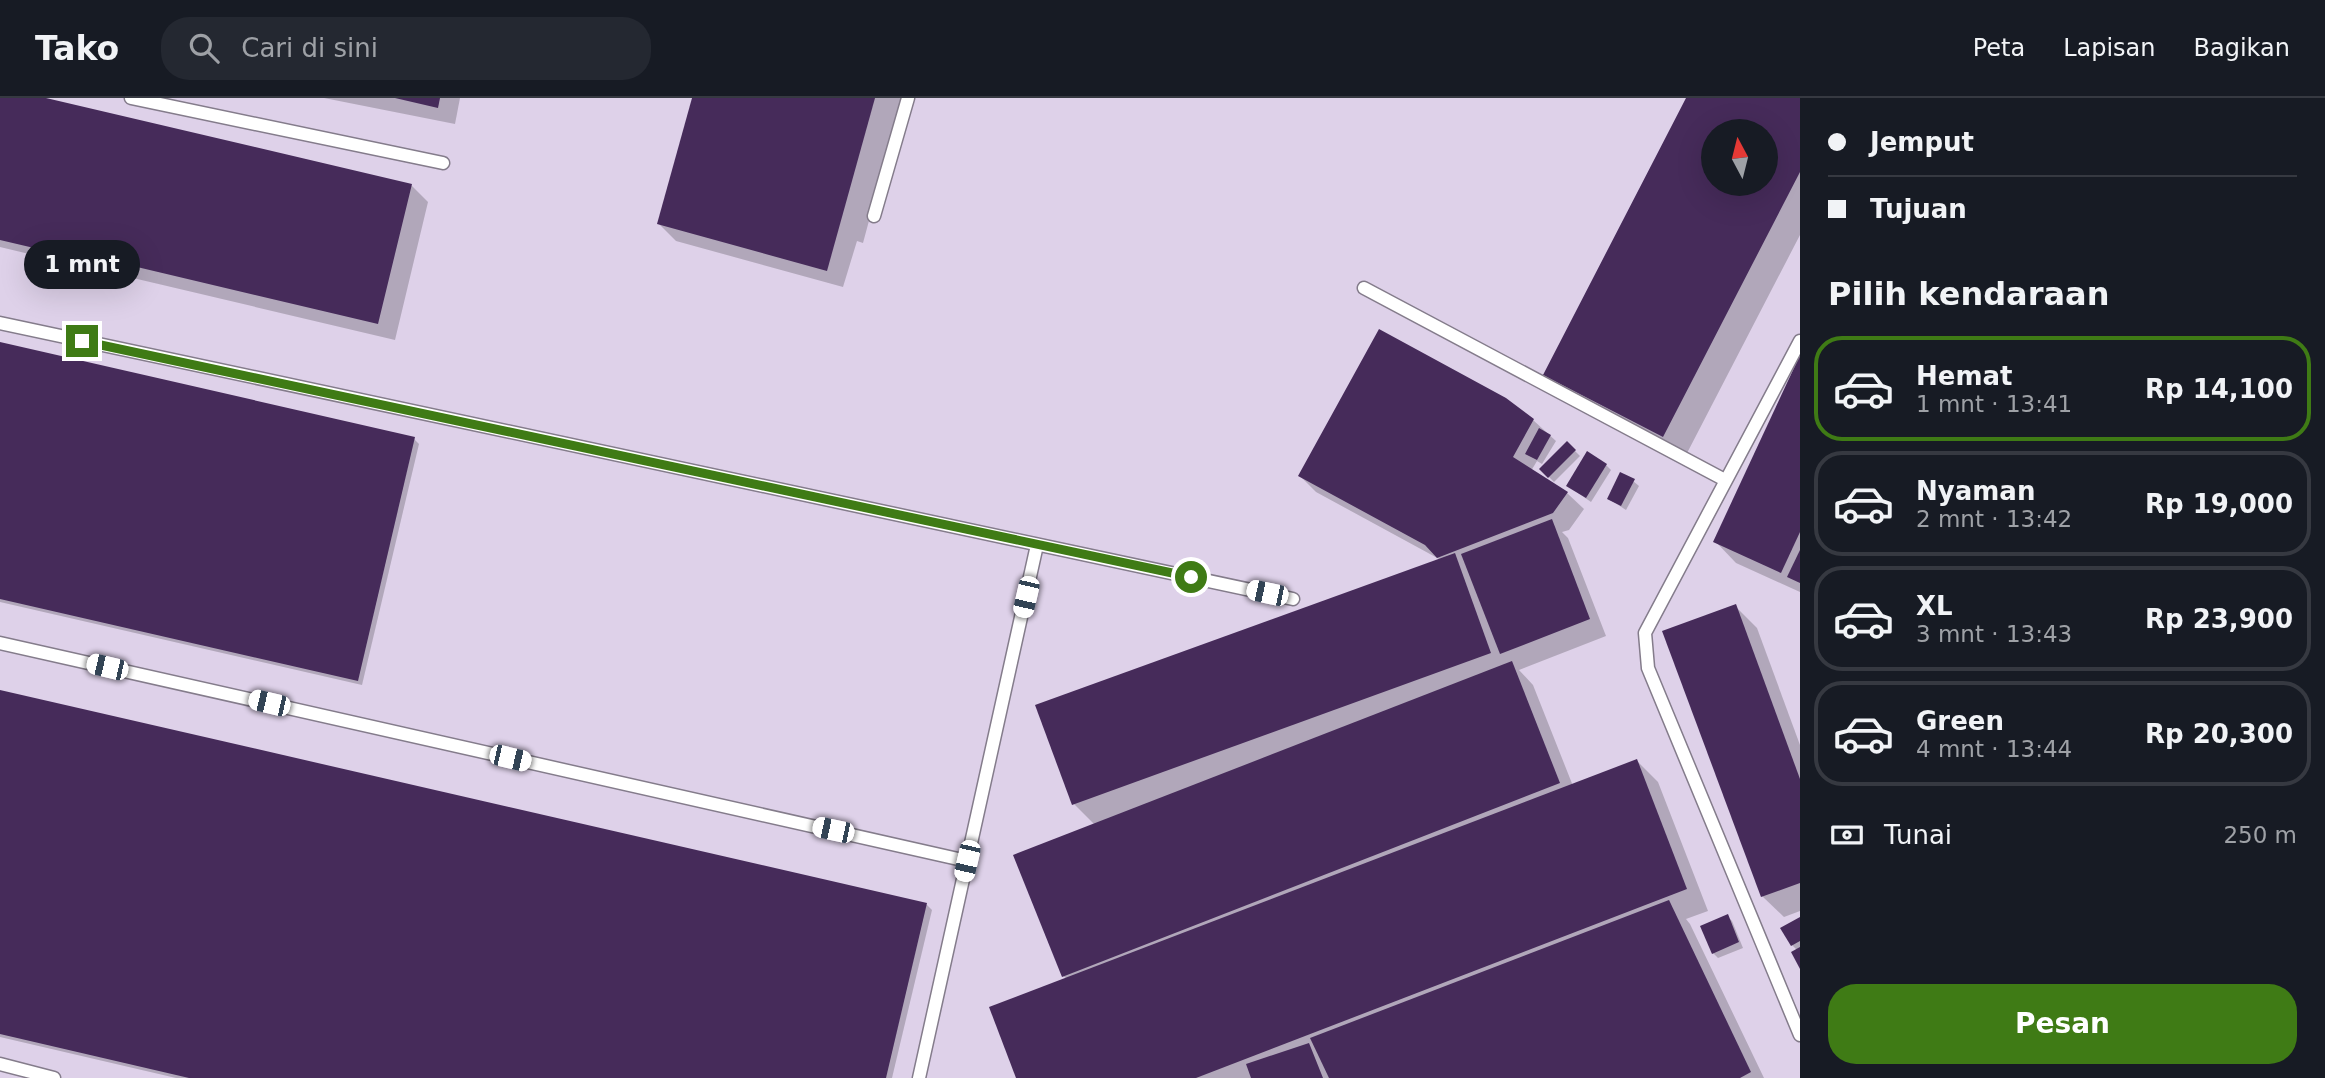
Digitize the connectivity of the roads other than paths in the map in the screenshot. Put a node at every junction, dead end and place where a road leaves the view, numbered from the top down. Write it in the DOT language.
graph roads {
  1 [pos="131,98"];
  2 [pos="908,98"];
  3 [pos="443,163"];
  4 [pos="874,216"];
  5 [pos="1364,288"];
  6 [pos="0,323"];
  7 [pos="1800,341"];
  8 [pos="1725,480"];
  9 [pos="1037,545"];
  10 [pos="1293,599"];
  11 [pos="0,643"];
  12 [pos="967,861"];
  13 [pos="1800,1035"];
  14 [pos="0,1064"];
  15 [pos="54,1078"];
  16 [pos="919,1078"];
  1 -- 3 [label="lane"];
  2 -- 4 [label="lane"];
  5 -- 8 [label="lane"];
  6 -- 9 [label="lane"];
  7 -- 8 [label="lane"];
  8 -- 13 [label="lane"];
  9 -- 10 [label="lane"];
  9 -- 12 [label="lane"];
  11 -- 12 [label="lane"];
  12 -- 16 [label="lane"];
  14 -- 15 [label="lane"];
}
